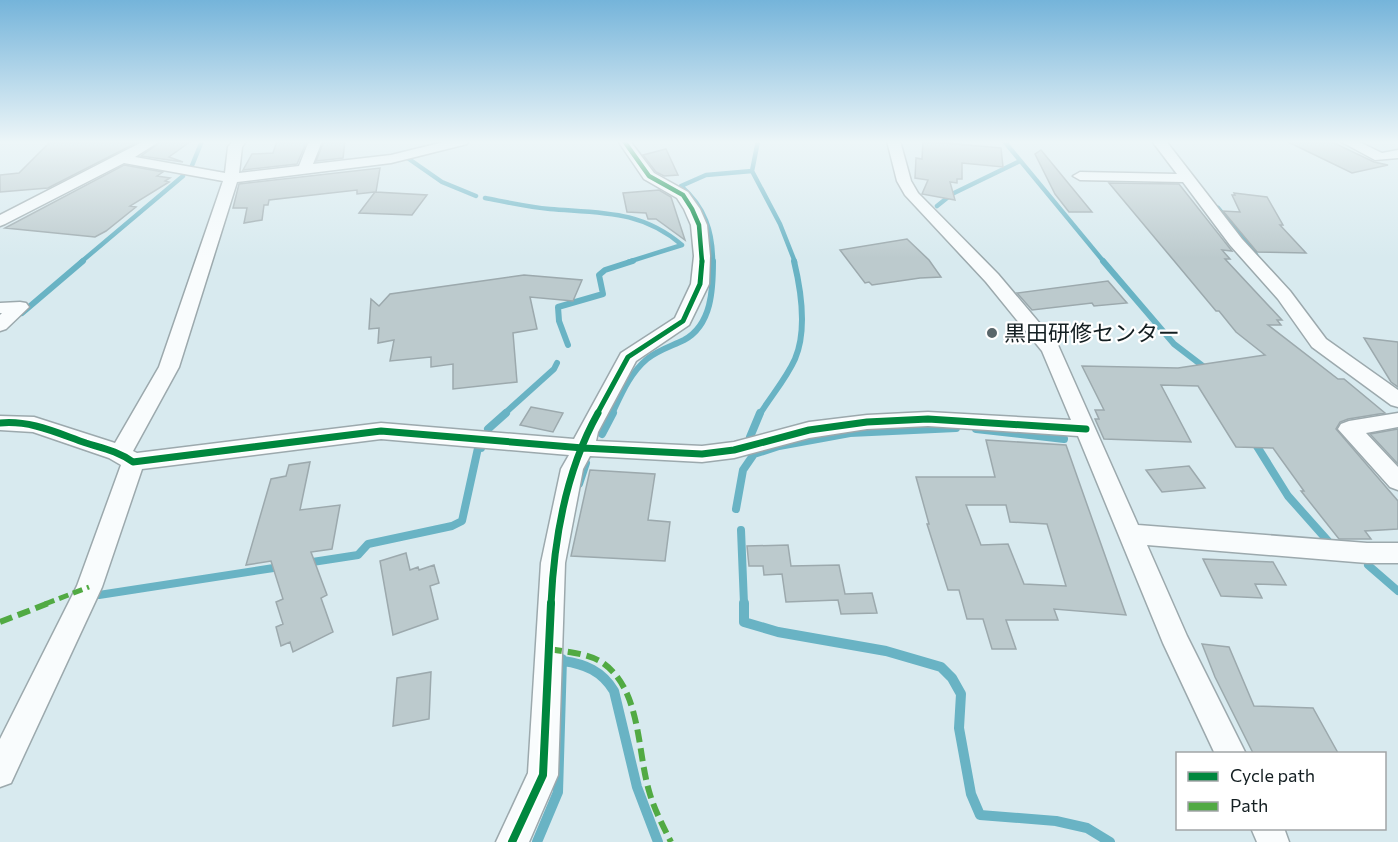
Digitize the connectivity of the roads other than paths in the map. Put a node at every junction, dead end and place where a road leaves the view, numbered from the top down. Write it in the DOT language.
graph roads {
  1 [pos="79,180"];
  2 [pos="230,180"];
  3 [pos="657,180"];
  4 [pos="904,180"];
  5 [pos="1190,180"];
  6 [pos="40,200"];
  7 [pos="0,202"];
  8 [pos="0,221"];
  9 [pos="0,308"];
  10 [pos="0,326"];
  11 [pos="1398,400"];
  12 [pos="1398,420"];
  13 [pos="0,423"];
  14 [pos="1086,429"];
  15 [pos="583,448"];
  16 [pos="127,457"];
  17 [pos="1398,481"];
  18 [pos="1132,534"];
  19 [pos="1398,553"];
  20 [pos="1231,752"];
  21 [pos="0,772"];
  22 [pos="512,842"];
  1 -- 6 [label="street"];
  2 -- 16 [label="street"];
  3 -- 15 [label="street"];
  4 -- 14 [label="street"];
  5 -- 11 [label="street"];
  6 -- 7 [label="street"];
  6 -- 8 [label="street"];
  9 -- 10 [label="street"];
  12 -- 17 [label="street"];
  13 -- 16 [label="street"];
  14 -- 15 [label="street"];
  14 -- 18 [label="street"];
  15 -- 16 [label="street"];
  15 -- 22 [label="street"];
  16 -- 21 [label="street"];
  18 -- 19 [label="street"];
  18 -- 20 [label="street"];
}
